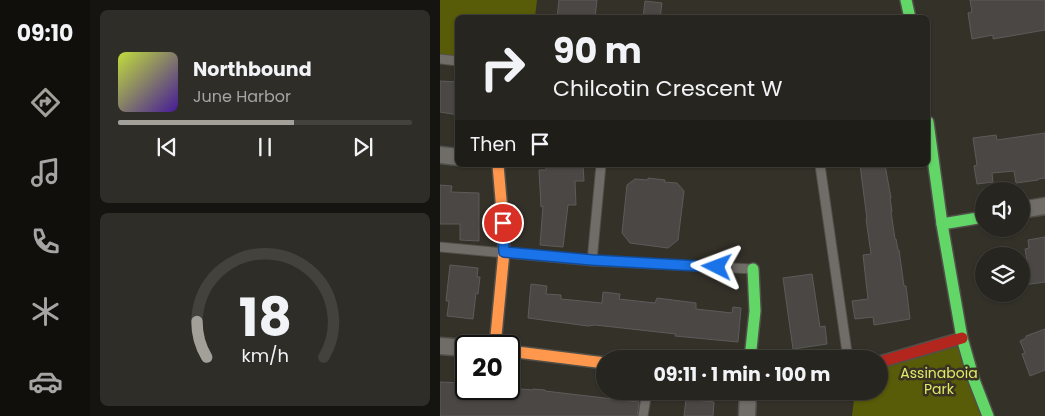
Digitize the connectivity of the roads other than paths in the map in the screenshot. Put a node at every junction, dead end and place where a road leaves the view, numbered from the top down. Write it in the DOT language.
graph roads {
  1 [pos="906,0"];
  2 [pos="909,15"];
  3 [pos="440,59"];
  4 [pos="455,61"];
  5 [pos="930,137"];
  6 [pos="440,155"];
  7 [pos="455,157"];
  8 [pos="498,167"];
  9 [pos="601,167"];
  10 [pos="820,167"];
  11 [pos="1045,206"];
  12 [pos="1030,208"];
  13 [pos="975,218"];
  14 [pos="942,224"];
  15 [pos="440,247"];
  16 [pos="504,252"];
  17 [pos="592,260"];
  18 [pos="753,269"];
  19 [pos="496,335"];
  20 [pos="962,338"];
  21 [pos="440,346"];
  22 [pos="455,347"];
  23 [pos="751,350"];
  24 [pos="847,350"];
  25 [pos="520,352"];
  26 [pos="888,360"];
  27 [pos="596,362"];
  28 [pos="646,400"];
  29 [pos="748,400"];
  30 [pos="644,416"];
  31 [pos="747,416"];
  32 [pos="988,416"];
  1 -- 2 [label="street"];
  3 -- 4 [label="lane"];
  5 -- 14 [label="street"];
  6 -- 7 [label="street"];
  8 -- 16 [label="street"];
  9 -- 17 [label="lane"];
  10 -- 24 [label="lane"];
  11 -- 12 [label="street"];
  13 -- 14 [label="street"];
  14 -- 20 [label="street"];
  15 -- 16 [label="lane"];
  16 -- 17 [label="lane"];
  16 -- 19 [label="street"];
  17 -- 18 [label="lane"];
  18 -- 23 [label="street"];
  20 -- 26 [label="street"];
  20 -- 32 [label="street"];
  21 -- 22 [label="street"];
  25 -- 27 [label="street"];
  28 -- 30 [label="lane"];
  29 -- 31 [label="street"];
}
